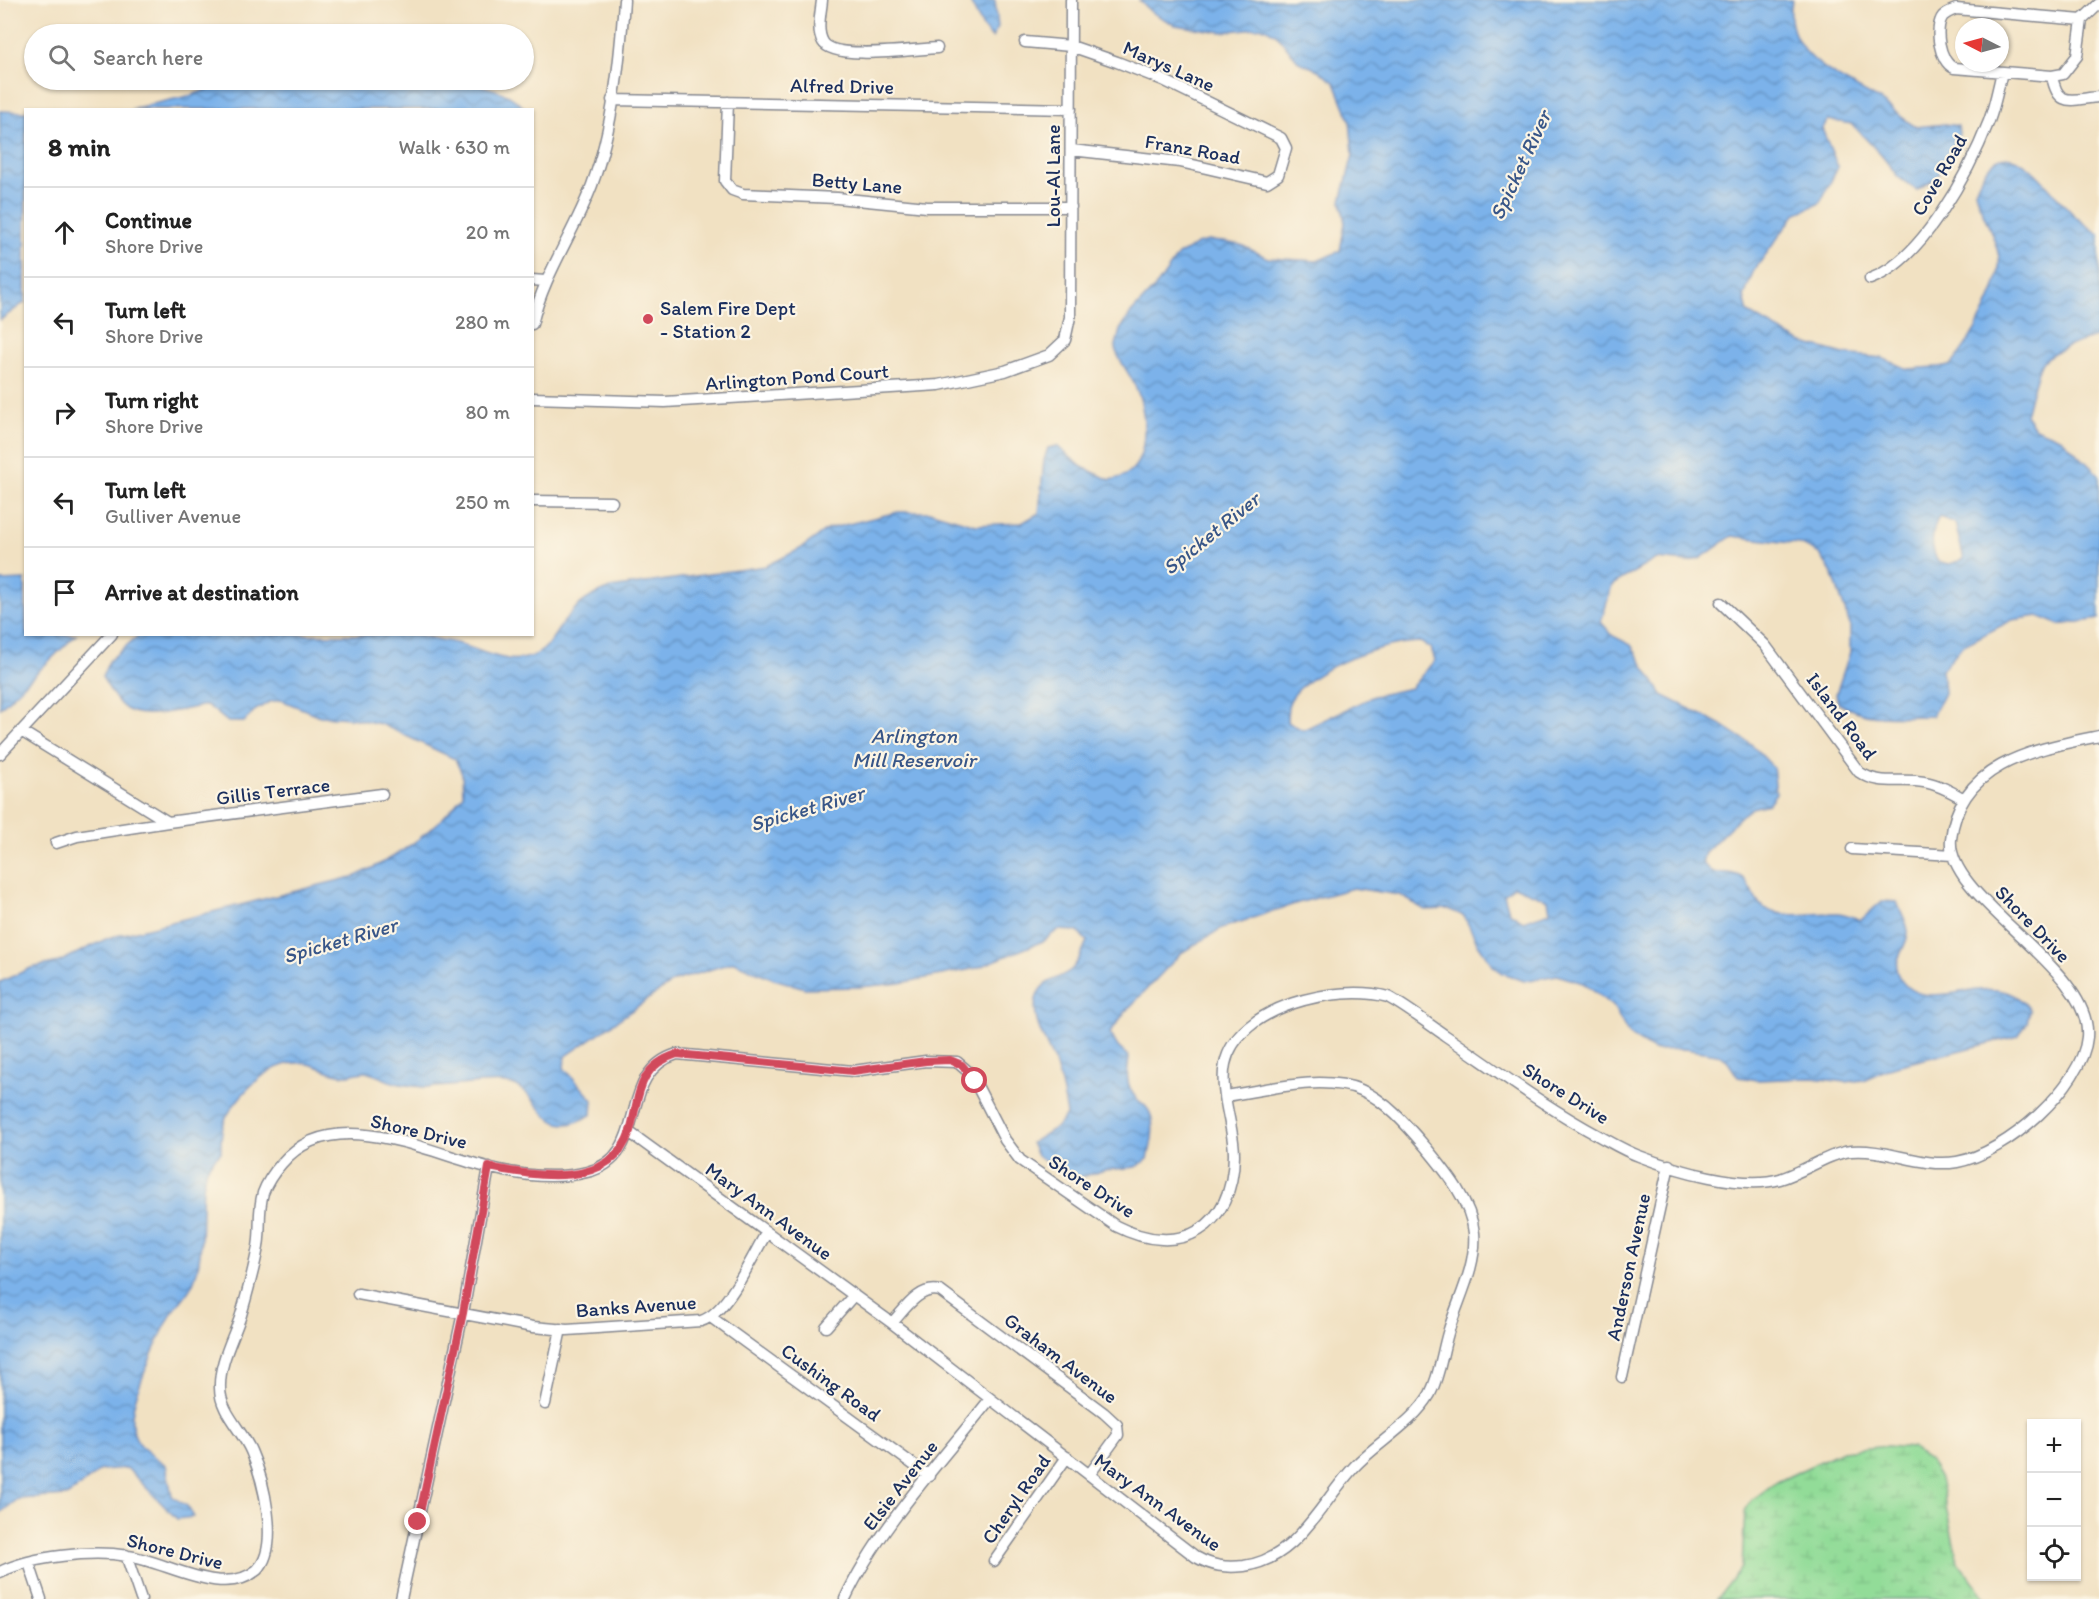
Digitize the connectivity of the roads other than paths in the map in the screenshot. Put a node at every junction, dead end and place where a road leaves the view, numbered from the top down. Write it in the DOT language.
graph roads {
  1 [pos="624,0"];
  2 [pos="822,0"];
  3 [pos="1071,0"];
  4 [pos="2099,4"];
  5 [pos="2082,20"];
  6 [pos="1024,42"];
  7 [pos="1071,46"];
  8 [pos="937,48"];
  9 [pos="1955,68"];
  10 [pos="2002,72"];
  11 [pos="2052,76"];
  12 [pos="2099,97"];
  13 [pos="612,100"];
  14 [pos="728,102"];
  15 [pos="1071,109"];
  16 [pos="1287,148"];
  17 [pos="1071,150"];
  18 [pos="1071,207"];
  19 [pos="1874,278"];
  20 [pos="534,280"];
  21 [pos="545,282"];
  22 [pos="534,318"];
  23 [pos="1058,349"];
  24 [pos="534,398"];
  25 [pos="534,501"];
  26 [pos="612,502"];
  27 [pos="1721,603"];
  28 [pos="110,636"];
  29 [pos="21,731"];
  30 [pos="2099,736"];
  31 [pos="0,754"];
  32 [pos="382,794"];
  33 [pos="1964,799"];
  34 [pos="168,822"];
  35 [pos="56,843"];
  36 [pos="1852,849"];
  37 [pos="1953,855"];
  38 [pos="1226,1096"];
  39 [pos="629,1132"];
  40 [pos="1669,1165"];
  41 [pos="489,1167"];
  42 [pos="767,1232"];
  43 [pos="358,1294"];
  44 [pos="854,1295"];
  45 [pos="463,1313"];
  46 [pos="712,1318"];
  47 [pos="892,1323"];
  48 [pos="826,1327"];
  49 [pos="561,1329"];
  50 [pos="1622,1377"];
  51 [pos="990,1399"];
  52 [pos="546,1404"];
  53 [pos="1067,1457"];
  54 [pos="1089,1475"];
  55 [pos="929,1476"];
  56 [pos="126,1555"];
  57 [pos="994,1561"];
  58 [pos="29,1563"];
  59 [pos="0,1572"];
  60 [pos="41,1599"];
  61 [pos="141,1599"];
  62 [pos="401,1599"];
  63 [pos="845,1599"];
  1 -- 13 [label="street"];
  2 -- 8 [label="street"];
  3 -- 7 [label="street, Lou-Al Lane"];
  4 -- 5 [label="street"];
  5 -- 9 [label="street"];
  5 -- 11 [label="street"];
  6 -- 7 [label="street, Marys Lane"];
  7 -- 15 [label="street, Lou-Al Lane"];
  7 -- 16 [label="street, Marys Lane"];
  10 -- 11 [label="street"];
  10 -- 19 [label="street, Cove Road"];
  11 -- 12 [label="street"];
  13 -- 14 [label="street, Alfred Drive"];
  13 -- 21 [label="street"];
  14 -- 15 [label="street, Alfred Drive"];
  14 -- 18 [label="street, Betty Lane"];
  15 -- 17 [label="street, Lou-Al Lane"];
  16 -- 17 [label="street, Franz Road"];
  17 -- 18 [label="street, Lou-Al Lane"];
  18 -- 23 [label="street, Lou-Al Lane"];
  20 -- 21 [label="street"];
  21 -- 22 [label="street"];
  23 -- 24 [label="street, Arlington Pond Court"];
  25 -- 26 [label="street"];
  27 -- 33 [label="street, Island Road"];
  28 -- 29 [label="street"];
  29 -- 31 [label="street"];
  29 -- 34 [label="street"];
  30 -- 33 [label="street"];
  32 -- 34 [label="street, Gillis Terrace"];
  33 -- 37 [label="street"];
  34 -- 35 [label="street, Gillis Terrace"];
  36 -- 37 [label="street"];
  37 -- 40 [label="street, Shore Drive"];
  38 -- 39 [label="street, Shore Drive"];
  38 -- 40 [label="street, Shore Drive"];
  38 -- 54 [label="street, Mary Ann Avenue"];
  39 -- 41 [label="street, Shore Drive"];
  39 -- 42 [label="street, Mary Ann Avenue"];
  40 -- 50 [label="street, Anderson Avenue"];
  41 -- 45 [label="street"];
  41 -- 56 [label="street, Shore Drive"];
  42 -- 44 [label="street, Mary Ann Avenue"];
  42 -- 46 [label="street, Banks Avenue"];
  43 -- 45 [label="street, Banks Avenue"];
  44 -- 47 [label="street, Mary Ann Avenue"];
  44 -- 48 [label="street"];
  45 -- 49 [label="street, Banks Avenue"];
  45 -- 62 [label="street"];
  46 -- 49 [label="street, Banks Avenue"];
  46 -- 55 [label="street, Cushing Road"];
  47 -- 51 [label="street, Mary Ann Avenue"];
  47 -- 54 [label="street, Graham Avenue"];
  49 -- 52 [label="street"];
  51 -- 53 [label="street, Mary Ann Avenue"];
  51 -- 55 [label="street, Elsie Avenue"];
  53 -- 54 [label="street, Mary Ann Avenue"];
  53 -- 57 [label="street, Cheryl Road"];
  55 -- 63 [label="street, Elsie Avenue"];
  56 -- 58 [label="street, Shore Drive"];
  56 -- 61 [label="street"];
  58 -- 59 [label="street, Shore Drive"];
  58 -- 60 [label="street"];
}
